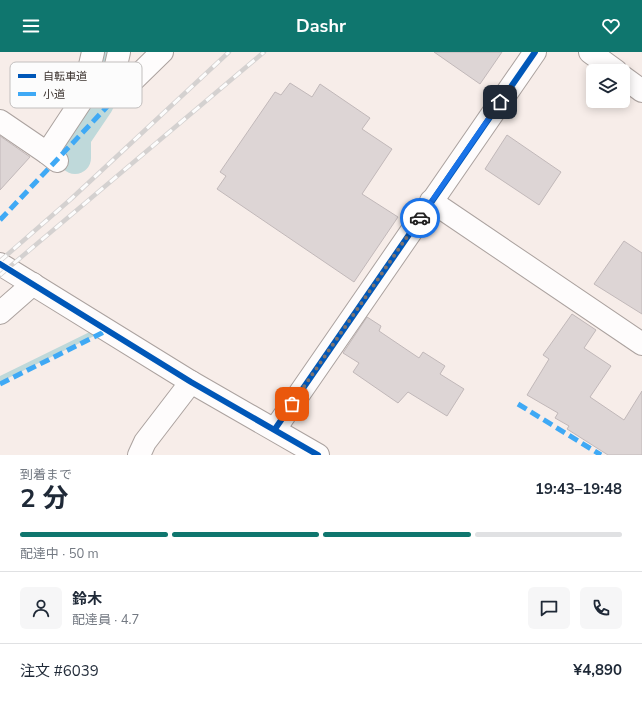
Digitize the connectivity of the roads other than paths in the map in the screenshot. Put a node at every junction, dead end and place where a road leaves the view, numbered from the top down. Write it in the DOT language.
graph roads {
  1 [pos="93,52"];
  2 [pos="119,52"];
  3 [pos="162,52"];
  4 [pos="535,52"];
  5 [pos="590,52"];
  6 [pos="91,62"];
  7 [pos="117,62"];
  8 [pos="606,64"];
  9 [pos="142,72"];
  10 [pos="630,82"];
  11 [pos="642,91"];
  12 [pos="78,108"];
  13 [pos="0,121"];
  14 [pos="431,202"];
  15 [pos="0,264"];
  16 [pos="33,284"];
  17 [pos="0,312"];
  18 [pos="642,344"];
  19 [pos="191,382"];
  20 [pos="275,430"];
  21 [pos="139,455"];
  22 [pos="318,455"];
  1 -- 6 [label="street"];
  2 -- 7 [label="street"];
  3 -- 9 [label="street"];
  4 -- 14 [label="street"];
  5 -- 8 [label="street"];
  10 -- 11 [label="street"];
  12 -- 13 [label="street"];
  14 -- 18 [label="street"];
  14 -- 20 [label="street"];
  15 -- 16 [label="street"];
  16 -- 17 [label="street"];
  16 -- 19 [label="street"];
  19 -- 20 [label="street"];
  19 -- 21 [label="street"];
  20 -- 22 [label="street"];
}
